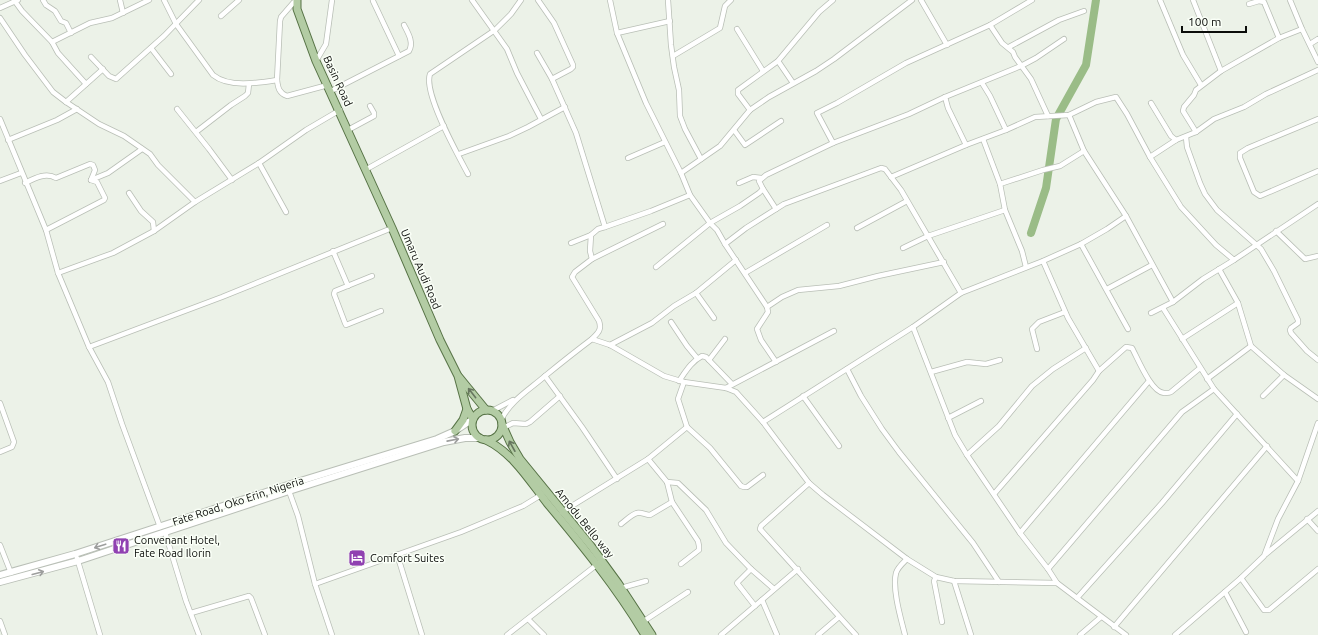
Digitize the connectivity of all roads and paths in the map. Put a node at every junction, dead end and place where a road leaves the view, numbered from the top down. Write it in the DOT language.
graph roads {
  1 [pos="16,0"];
  2 [pos="43,0"];
  3 [pos="120,0"];
  4 [pos="149,0"];
  5 [pos="164,0"];
  6 [pos="198,0"];
  7 [pos="239,0"];
  8 [pos="332,0"];
  9 [pos="472,0"];
  10 [pos="521,0"];
  11 [pos="538,0"];
  12 [pos="610,0"];
  13 [pos="668,0"];
  14 [pos="731,0"];
  15 [pos="833,0"];
  16 [pos="912,0"];
  17 [pos="921,0"];
  18 [pos="1032,0"];
  19 [pos="1160,0"];
  20 [pos="1193,0"];
  21 [pos="1290,0"];
  22 [pos="373,1"];
  23 [pos="295,3"];
  24 [pos="1249,4"];
  25 [pos="0,8"];
  26 [pos="1084,11"];
  27 [pos="123,13"];
  28 [pos="221,16"];
  29 [pos="0,18"];
  30 [pos="670,21"];
  31 [pos="176,24"];
  32 [pos="404,25"];
  33 [pos="990,25"];
  34 [pos="737,29"];
  35 [pos="1302,29"];
  36 [pos="495,30"];
  37 [pos="71,33"];
  38 [pos="617,33"];
  39 [pos="1279,38"];
  40 [pos="1064,39"];
  41 [pos="1318,39"];
  42 [pos="52,42"];
  43 [pos="1310,44"];
  44 [pos="947,45"];
  45 [pos="1009,47"];
  46 [pos="151,48"];
  47 [pos="537,53"];
  48 [pos="399,56"];
  49 [pos="673,56"];
  50 [pos="91,57"];
  51 [pos="316,61"];
  52 [pos="778,61"];
  53 [pos="1318,62"];
  54 [pos="1021,66"];
  55 [pos="103,69"];
  56 [pos="1318,70"];
  57 [pos="763,71"];
  58 [pos="1220,71"];
  59 [pos="171,74"];
  60 [pos="552,79"];
  61 [pos="277,80"];
  62 [pos="793,83"];
  63 [pos="982,83"];
  64 [pos="86,84"];
  65 [pos="249,84"];
  66 [pos="1201,85"];
  67 [pos="330,88"];
  68 [pos="945,97"];
  69 [pos="66,102"];
  70 [pos="1151,103"];
  71 [pos="370,106"];
  72 [pos="565,107"];
  73 [pos="177,109"];
  74 [pos="77,110"];
  75 [pos="340,110"];
  76 [pos="750,110"];
  77 [pos="1069,115"];
  78 [pos="1048,116"];
  79 [pos="0,119"];
  80 [pos="541,119"];
  81 [pos="1318,119"];
  82 [pos="782,121"];
  83 [pos="444,126"];
  84 [pos="348,130"];
  85 [pos="734,130"];
  86 [pos="1006,130"];
  87 [pos="196,132"];
  88 [pos="1196,132"];
  89 [pos="1186,137"];
  90 [pos="983,139"];
  91 [pos="8,140"];
  92 [pos="1176,140"];
  93 [pos="665,142"];
  94 [pos="833,143"];
  95 [pos="966,145"];
  96 [pos="142,149"];
  97 [pos="1084,151"];
  98 [pos="459,154"];
  99 [pos="1150,157"];
  100 [pos="628,158"];
  101 [pos="701,159"];
  102 [pos="259,164"];
  103 [pos="365,170"];
  104 [pos="1318,171"];
  105 [pos="22,173"];
  106 [pos="681,173"];
  107 [pos="468,174"];
  108 [pos="891,177"];
  109 [pos="761,178"];
  110 [pos="91,180"];
  111 [pos="232,180"];
  112 [pos="0,181"];
  113 [pos="25,183"];
  114 [pos="739,183"];
  115 [pos="1000,184"];
  116 [pos="763,189"];
  117 [pos="129,193"];
  118 [pos="690,195"];
  119 [pos="908,201"];
  120 [pos="195,202"];
  121 [pos="1318,204"];
  122 [pos="776,209"];
  123 [pos="1005,210"];
  124 [pos="286,212"];
  125 [pos="1126,216"];
  126 [pos="710,223"];
  127 [pos="663,224"];
  128 [pos="827,225"];
  129 [pos="605,227"];
  130 [pos="392,228"];
  131 [pos="857,228"];
  132 [pos="46,230"];
  133 [pos="154,231"];
  134 [pos="1276,231"];
  135 [pos="591,234"];
  136 [pos="928,236"];
  137 [pos="571,243"];
  138 [pos="725,244"];
  139 [pos="1081,244"];
  140 [pos="1256,244"];
  141 [pos="903,248"];
  142 [pos="334,251"];
  143 [pos="1318,256"];
  144 [pos="592,259"];
  145 [pos="736,260"];
  146 [pos="1234,260"];
  147 [pos="1043,261"];
  148 [pos="944,262"];
  149 [pos="1152,265"];
  150 [pos="656,267"];
  151 [pos="1026,267"];
  152 [pos="1219,269"];
  153 [pos="58,273"];
  154 [pos="745,273"];
  155 [pos="372,276"];
  156 [pos="348,286"];
  157 [pos="1107,289"];
  158 [pos="696,293"];
  159 [pos="961,293"];
  160 [pos="1173,302"];
  161 [pos="1238,303"];
  162 [pos="767,307"];
  163 [pos="1163,308"];
  164 [pos="381,311"];
  165 [pos="1065,312"];
  166 [pos="1151,313"];
  167 [pos="714,318"];
  168 [pos="671,322"];
  169 [pos="913,327"];
  170 [pos="1128,329"];
  171 [pos="834,331"];
  172 [pos="592,339"];
  173 [pos="725,339"];
  174 [pos="1182,339"];
  175 [pos="610,345"];
  176 [pos="1251,346"];
  177 [pos="89,348"];
  178 [pos="1086,348"];
  179 [pos="1037,350"];
  180 [pos="697,358"];
  181 [pos="709,360"];
  182 [pos="1000,360"];
  183 [pos="1318,360"];
  184 [pos="776,362"];
  185 [pos="1200,368"];
  186 [pos="847,369"];
  187 [pos="1099,371"];
  188 [pos="931,372"];
  189 [pos="1284,375"];
  190 [pos="458,376"];
  191 [pos="545,376"];
  192 [pos="1207,379"];
  193 [pos="682,381"];
  194 [pos="1149,381"];
  195 [pos="732,384"];
  196 [pos="726,388"];
  197 [pos="1214,389"];
  198 [pos="560,396"];
  199 [pos="803,396"];
  200 [pos="1263,396"];
  201 [pos="516,399"];
  202 [pos="1318,399"];
  203 [pos="980,402"];
  204 [pos="0,403"];
  205 [pos="467,409"];
  206 [pos="489,411"];
  207 [pos="1237,414"];
  208 [pos="948,418"];
  209 [pos="473,419"];
  210 [pos="763,422"];
  211 [pos="1318,423"];
  212 [pos="502,424"];
  213 [pos="688,427"];
  214 [pos="455,431"];
  215 [pos="1317,432"];
  216 [pos="483,439"];
  217 [pos="839,446"];
  218 [pos="1267,446"];
  219 [pos="0,452"];
  220 [pos="967,455"];
  221 [pos="648,460"];
  222 [pos="763,475"];
  223 [pos="617,478"];
  224 [pos="1298,481"];
  225 [pos="667,482"];
  226 [pos="809,483"];
  227 [pos="289,491"];
  228 [pos="994,494"];
  229 [pos="541,495"];
  230 [pos="672,502"];
  231 [pos="1318,511"];
  232 [pos="562,512"];
  233 [pos="1307,519"];
  234 [pos="621,524"];
  235 [pos="160,527"];
  236 [pos="1318,531"];
  237 [pos="166,532"];
  238 [pos="1020,533"];
  239 [pos="0,545"];
  240 [pos="75,554"];
  241 [pos="397,554"];
  242 [pos="1264,556"];
  243 [pos="907,559"];
  244 [pos="78,561"];
  245 [pos="600,563"];
  246 [pos="681,564"];
  247 [pos="750,569"];
  248 [pos="798,569"];
  249 [pos="1048,569"];
  250 [pos="1318,569"];
  251 [pos="12,573"];
  252 [pos="0,576"];
  253 [pos="936,576"];
  254 [pos="1241,578"];
  255 [pos="646,581"];
  256 [pos="954,581"];
  257 [pos="0,582"];
  258 [pos="999,582"];
  259 [pos="1057,583"];
  260 [pos="315,584"];
  261 [pos="621,588"];
  262 [pos="774,590"];
  263 [pos="688,592"];
  264 [pos="1225,592"];
  265 [pos="1077,598"];
  266 [pos="762,600"];
  267 [pos="755,606"];
  268 [pos="191,613"];
  269 [pos="840,617"];
  270 [pos="1101,617"];
  271 [pos="528,619"];
  272 [pos="0,621"];
  273 [pos="644,621"];
  274 [pos="942,622"];
  275 [pos="1114,627"];
  276 [pos="1246,632"];
  277 [pos="5,635"];
  278 [pos="100,635"];
  279 [pos="199,635"];
  280 [pos="264,635"];
  281 [pos="332,635"];
  282 [pos="422,635"];
  283 [pos="507,635"];
  284 [pos="544,635"];
  285 [pos="645,635"];
  286 [pos="652,635"];
  287 [pos="721,635"];
  288 [pos="777,635"];
  289 [pos="818,635"];
  290 [pos="856,635"];
  291 [pos="904,635"];
  292 [pos="971,635"];
  293 [pos="1080,635"];
  294 [pos="1126,635"];
  295 [pos="1175,635"];
  1 -- 25 [label="street"];
  1 -- 42 [label="street"];
  2 -- 37 [label="street"];
  3 -- 27 [label="street"];
  4 -- 27 [label="street"];
  5 -- 31 [label="street"];
  6 -- 31 [label="street"];
  7 -- 28 [label="street"];
  8 -- 51 [label="street"];
  9 -- 36 [label="street"];
  10 -- 36 [label="street"];
  11 -- 60 [label="street"];
  12 -- 38 [label="street"];
  13 -- 30 [label="street"];
  14 -- 49 [label="street"];
  15 -- 52 [label="street"];
  16 -- 62 [label="street"];
  17 -- 44 [label="street"];
  18 -- 33 [label="street"];
  19 -- 66 [label="street"];
  20 -- 58 [label="street"];
  21 -- 35 [label="street"];
  22 -- 48 [label="street"];
  23 -- 51 [label="main road, Basin Road"];
  23 -- 61 [label="street"];
  24 -- 39 [label="street"];
  26 -- 45 [label="street"];
  27 -- 37 [label="street"];
  29 -- 69 [label="street"];
  30 -- 38 [label="street"];
  30 -- 49 [label="street"];
  31 -- 46 [label="street"];
  31 -- 65 [label="street"];
  32 -- 48 [label="street"];
  33 -- 44 [label="street"];
  33 -- 45 [label="street"];
  34 -- 57 [label="street"];
  35 -- 39 [label="street"];
  35 -- 43 [label="street"];
  36 -- 80 [label="street"];
  36 -- 83 [label="street"];
  37 -- 42 [label="street"];
  38 -- 93 [label="street"];
  39 -- 58 [label="street"];
  40 -- 54 [label="street"];
  41 -- 43 [label="street"];
  42 -- 64 [label="street"];
  43 -- 53 [label="street"];
  44 -- 94 [label="street"];
  45 -- 54 [label="street"];
  46 -- 55 [label="street"];
  46 -- 59 [label="street"];
  47 -- 60 [label="street"];
  48 -- 67 [label="street"];
  49 -- 101 [label="street"];
  50 -- 55 [label="street"];
  51 -- 67 [label="main road, Basin Road"];
  52 -- 57 [label="street"];
  52 -- 62 [label="street"];
  54 -- 63 [label="street"];
  54 -- 78 [label="street"];
  55 -- 64 [label="street"];
  56 -- 88 [label="street"];
  57 -- 76 [label="street"];
  58 -- 66 [label="street"];
  60 -- 72 [label="street"];
  61 -- 65 [label="street"];
  61 -- 67 [label="street"];
  62 -- 76 [label="street"];
  63 -- 68 [label="street"];
  63 -- 86 [label="street"];
  64 -- 69 [label="street"];
  65 -- 87 [label="street"];
  66 -- 88 [label="street"];
  67 -- 75 [label="main road, Basin Road"];
  68 -- 94 [label="street"];
  68 -- 95 [label="street"];
  69 -- 74 [label="street"];
  70 -- 92 [label="street"];
  71 -- 84 [label="street"];
  72 -- 80 [label="street"];
  72 -- 129 [label="street"];
  73 -- 87 [label="street"];
  74 -- 91 [label="street"];
  74 -- 96 [label="street"];
  75 -- 84 [label="main road, Basin Road"];
  75 -- 102 [label="street"];
  76 -- 85 [label="street"];
  77 -- 78 [label="street"];
  77 -- 97 [label="street"];
  77 -- 99 [label="street"];
  78 -- 86 [label="street"];
  79 -- 91 [label="street"];
  80 -- 98 [label="street"];
  81 -- 104 [label="street"];
  82 -- 85 [label="street"];
  83 -- 98 [label="street"];
  83 -- 103 [label="street"];
  84 -- 103 [label="main road, Basin Road"];
  85 -- 101 [label="street"];
  86 -- 90 [label="street"];
  87 -- 111 [label="street"];
  88 -- 89 [label="street"];
  89 -- 92 [label="street"];
  89 -- 140 [label="street"];
  90 -- 95 [label="street"];
  90 -- 115 [label="street"];
  91 -- 105 [label="street"];
  92 -- 99 [label="street"];
  93 -- 100 [label="street"];
  93 -- 106 [label="street"];
  94 -- 109 [label="street"];
  95 -- 108 [label="street"];
  96 -- 110 [label="street"];
  96 -- 120 [label="street"];
  97 -- 115 [label="street"];
  97 -- 125 [label="street"];
  98 -- 107 [label="street"];
  99 -- 146 [label="street"];
  101 -- 106 [label="street"];
  102 -- 111 [label="street"];
  102 -- 124 [label="street"];
  103 -- 130 [label="main road, Umaru Audi Road"];
  105 -- 112 [label="street"];
  105 -- 113 [label="street"];
  106 -- 118 [label="street"];
  108 -- 119 [label="street"];
  108 -- 122 [label="street"];
  109 -- 114 [label="street"];
  109 -- 116 [label="street"];
  110 -- 113 [label="street"];
  110 -- 132 [label="street"];
  111 -- 120 [label="street"];
  113 -- 132 [label="street"];
  115 -- 123 [label="street"];
  116 -- 122 [label="street"];
  116 -- 126 [label="street"];
  117 -- 133 [label="street"];
  118 -- 126 [label="street"];
  118 -- 129 [label="street"];
  119 -- 131 [label="street"];
  119 -- 136 [label="street"];
  120 -- 133 [label="street"];
  121 -- 134 [label="street"];
  122 -- 138 [label="street"];
  123 -- 136 [label="street"];
  123 -- 151 [label="street"];
  125 -- 139 [label="street"];
  125 -- 149 [label="street"];
  126 -- 138 [label="street"];
  126 -- 150 [label="street"];
  127 -- 144 [label="street"];
  128 -- 154 [label="street"];
  129 -- 135 [label="street"];
  130 -- 142 [label="street"];
  130 -- 190 [label="main road, Umaru Audi Road"];
  132 -- 153 [label="street"];
  133 -- 153 [label="street"];
  134 -- 140 [label="street"];
  134 -- 143 [label="street"];
  135 -- 137 [label="street"];
  135 -- 144 [label="street"];
  136 -- 141 [label="street"];
  136 -- 148 [label="street"];
  138 -- 145 [label="street"];
  139 -- 147 [label="street"];
  139 -- 157 [label="street"];
  140 -- 146 [label="street"];
  140 -- 183 [label="street"];
  142 -- 156 [label="street"];
  142 -- 177 [label="street"];
  144 -- 172 [label="street"];
  145 -- 154 [label="street"];
  145 -- 158 [label="street"];
  146 -- 152 [label="street"];
  147 -- 151 [label="street"];
  147 -- 165 [label="street"];
  148 -- 159 [label="street"];
  148 -- 162 [label="street"];
  149 -- 157 [label="street"];
  149 -- 160 [label="street"];
  151 -- 159 [label="street"];
  152 -- 160 [label="street"];
  152 -- 161 [label="street"];
  153 -- 177 [label="street"];
  154 -- 162 [label="street"];
  155 -- 156 [label="street"];
  156 -- 164 [label="street"];
  157 -- 170 [label="street"];
  158 -- 167 [label="street"];
  158 -- 175 [label="street"];
  159 -- 169 [label="street"];
  160 -- 163 [label="street"];
  161 -- 174 [label="street"];
  161 -- 176 [label="street"];
  162 -- 184 [label="street"];
  163 -- 166 [label="street"];
  163 -- 174 [label="street"];
  165 -- 178 [label="street"];
  165 -- 179 [label="street"];
  168 -- 180 [label="street"];
  169 -- 186 [label="street"];
  169 -- 188 [label="street"];
  171 -- 184 [label="street"];
  172 -- 175 [label="street"];
  172 -- 191 [label="street"];
  173 -- 181 [label="street"];
  174 -- 185 [label="street"];
  175 -- 193 [label="street"];
  176 -- 189 [label="street"];
  176 -- 192 [label="street"];
  177 -- 235 [label="street"];
  178 -- 187 [label="street"];
  178 -- 220 [label="street"];
  180 -- 181 [label="street"];
  180 -- 193 [label="street"];
  181 -- 195 [label="street"];
  182 -- 188 [label="street"];
  184 -- 195 [label="street"];
  185 -- 192 [label="street"];
  185 -- 194 [label="street"];
  186 -- 199 [label="street"];
  186 -- 258 [label="street"];
  187 -- 194 [label="street"];
  187 -- 228 [label="street"];
  188 -- 208 [label="street"];
  189 -- 200 [label="street"];
  189 -- 202 [label="street"];
  190 -- 205 [label="main road"];
  206 -- 190 [label="main road, one-way"];
  191 -- 198 [label="street"];
  191 -- 201 [label="street"];
  192 -- 197 [label="street"];
  193 -- 196 [label="street"];
  193 -- 213 [label="street"];
  194 -- 238 [label="street"];
  195 -- 196 [label="street"];
  196 -- 210 [label="street"];
  197 -- 207 [label="street"];
  197 -- 249 [label="street"];
  198 -- 212 [label="street"];
  198 -- 223 [label="street"];
  199 -- 210 [label="street"];
  199 -- 217 [label="street"];
  201 -- 206 [label="street"];
  201 -- 212 [label="street"];
  203 -- 208 [label="street"];
  204 -- 219 [label="street"];
  205 -- 209 [label="main road"];
  205 -- 214 [label="main road"];
  206 -- 209 [label="main road"];
  206 -- 212 [label="main road"];
  207 -- 218 [label="street"];
  207 -- 265 [label="street"];
  208 -- 220 [label="street"];
  209 -- 214 [label="street, Fate Road, Oko Erin, Nigeria"];
  209 -- 216 [label="main road"];
  210 -- 226 [label="street"];
  211 -- 215 [label="street"];
  212 -- 216 [label="main road"];
  232 -- 212 [label="main road, Amodu Bello way, one-way"];
  213 -- 221 [label="street"];
  213 -- 222 [label="street"];
  214 -- 235 [label="street, Fate Road, Oko Erin, Nigeria"];
  215 -- 224 [label="street"];
  227 -- 216 [label="street, Fate Road, Oko Erin, Nigeria, one-way"];
  216 -- 229 [label="main road, Amodu Bello way"];
  218 -- 224 [label="street"];
  218 -- 275 [label="street"];
  220 -- 228 [label="street"];
  221 -- 223 [label="street"];
  221 -- 225 [label="street"];
  223 -- 232 [label="street"];
  224 -- 242 [label="street"];
  225 -- 230 [label="street"];
  225 -- 247 [label="street"];
  226 -- 243 [label="street"];
  226 -- 248 [label="street"];
  227 -- 237 [label="street, Fate Road, Oko Erin, Nigeria"];
  227 -- 260 [label="street"];
  228 -- 238 [label="street"];
  229 -- 241 [label="street"];
  229 -- 245 [label="main road, Amodu Bello way"];
  230 -- 234 [label="street"];
  230 -- 246 [label="street"];
  231 -- 233 [label="street"];
  232 -- 245 [label="main road, Amodu Bello way"];
  233 -- 236 [label="street"];
  233 -- 242 [label="street"];
  235 -- 240 [label="street, Fate Road, Oko Erin, Nigeria, one-way"];
  237 -- 244 [label="street, Fate Road, Oko Erin, Nigeria"];
  237 -- 268 [label="street"];
  238 -- 249 [label="street"];
  239 -- 251 [label="street"];
  240 -- 244 [label="street"];
  240 -- 251 [label="street, Fate Road, Oko Erin, Nigeria"];
  241 -- 260 [label="street"];
  241 -- 282 [label="street"];
  242 -- 254 [label="street"];
  243 -- 253 [label="street"];
  243 -- 291 [label="street"];
  257 -- 244 [label="street, Fate Road, Oko Erin, Nigeria, one-way"];
  244 -- 278 [label="street"];
  245 -- 261 [label="main road, Amodu Bello way"];
  245 -- 271 [label="street"];
  245 -- 285 [label="main road, Amodu Bello way"];
  247 -- 262 [label="street"];
  247 -- 267 [label="street"];
  248 -- 262 [label="street"];
  248 -- 269 [label="street"];
  249 -- 259 [label="street"];
  250 -- 254 [label="street"];
  251 -- 252 [label="street, Fate Road, Oko Erin, Nigeria"];
  253 -- 256 [label="street"];
  253 -- 274 [label="street"];
  254 -- 264 [label="street"];
  255 -- 261 [label="street"];
  256 -- 258 [label="street"];
  256 -- 292 [label="street"];
  258 -- 259 [label="street"];
  259 -- 265 [label="street"];
  260 -- 281 [label="street"];
  261 -- 273 [label="main road, Amodu Bello way"];
  262 -- 266 [label="street"];
  263 -- 273 [label="street"];
  264 -- 276 [label="street"];
  264 -- 295 [label="street"];
  265 -- 270 [label="street"];
  266 -- 267 [label="street"];
  266 -- 288 [label="street"];
  267 -- 287 [label="street"];
  268 -- 279 [label="street"];
  268 -- 280 [label="street"];
  269 -- 289 [label="street"];
  269 -- 290 [label="street"];
  270 -- 275 [label="street"];
  270 -- 293 [label="street"];
  271 -- 283 [label="street"];
  271 -- 284 [label="street"];
  272 -- 277 [label="street"];
  273 -- 286 [label="main road, Amodu Bello way"];
  275 -- 294 [label="street"];
}
